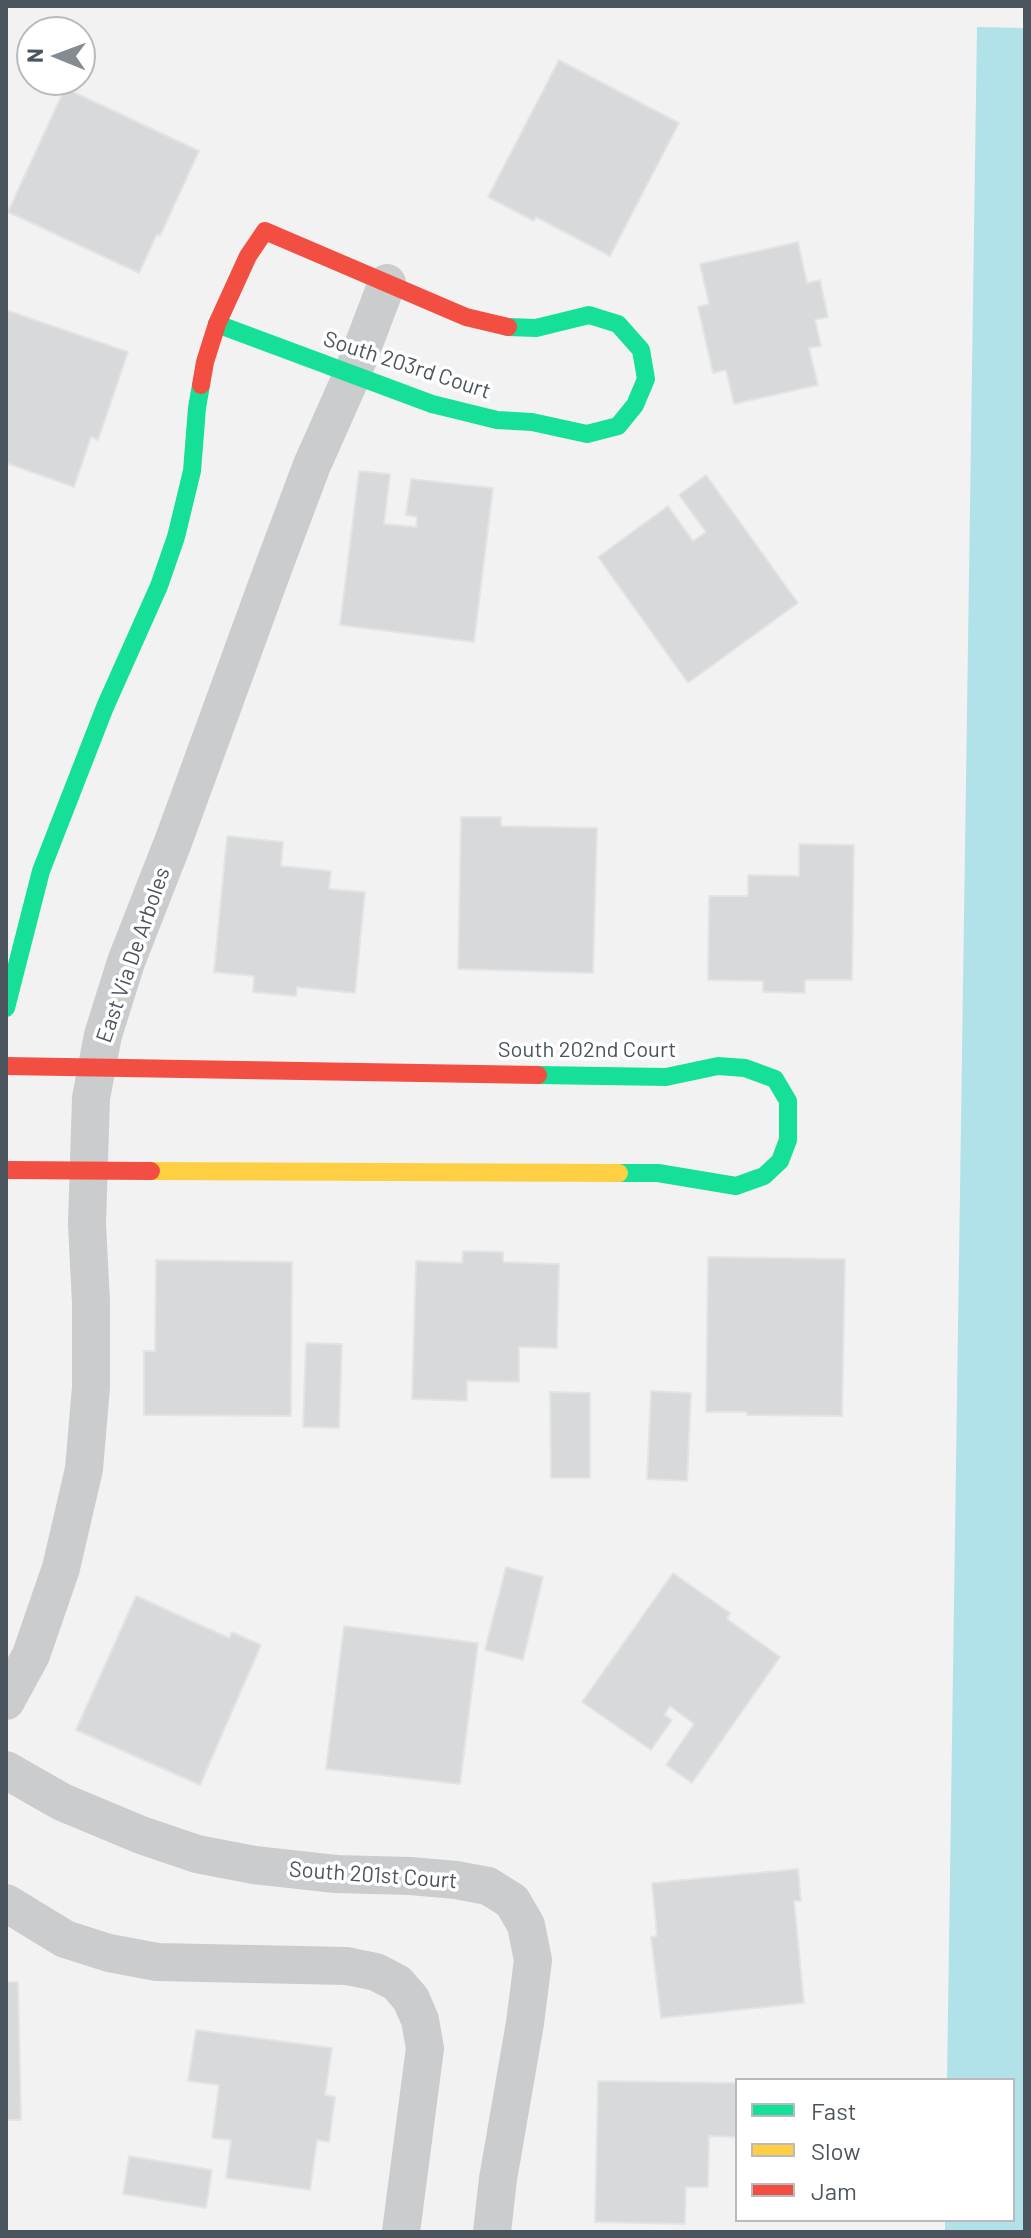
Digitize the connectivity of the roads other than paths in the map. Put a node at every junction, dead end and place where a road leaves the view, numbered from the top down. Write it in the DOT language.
graph roads {
  1 [pos="387,283"];
  2 [pos="217,324"];
  3 [pos="352,375"];
  4 [pos="6,1008"];
  5 [pos="6,1066"];
  6 [pos="96,1068"];
  7 [pos="6,1170"];
  8 [pos="89,1170"];
  9 [pos="6,1701"];
  10 [pos="6,1770"];
  11 [pos="6,1903"];
  12 [pos="401,2232"];
  13 [pos="492,2232"];
  1 -- 2 [label="street, South 203rd Court"];
  1 -- 3 [label="street, East Via De Arboles"];
  1 -- 3 [label="street, South 203rd Court"];
  2 -- 3 [label="street, South 203rd Court"];
  2 -- 4 [label="street"];
  3 -- 6 [label="street, East Via De Arboles"];
  5 -- 6 [label="street, South 202nd Court"];
  6 -- 8 [label="street, East Via De Arboles"];
  6 -- 8 [label="street, South 202nd Court"];
  7 -- 8 [label="street, South 202nd Court"];
  8 -- 9 [label="street, East Via De Arboles"];
  10 -- 13 [label="street, South 201st Court"];
  11 -- 12 [label="street"];
}
